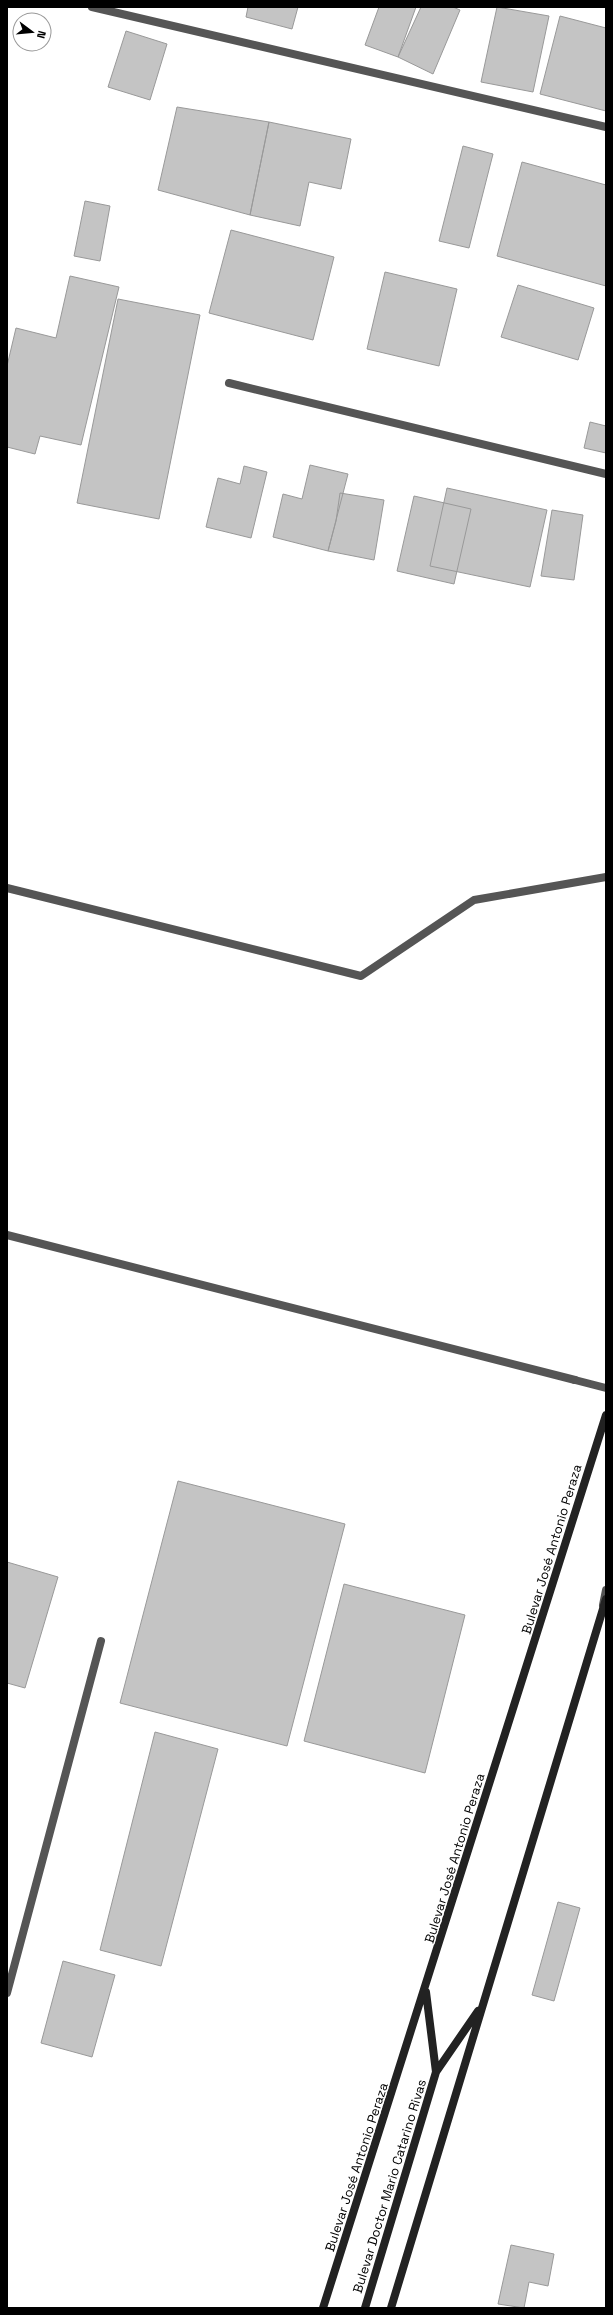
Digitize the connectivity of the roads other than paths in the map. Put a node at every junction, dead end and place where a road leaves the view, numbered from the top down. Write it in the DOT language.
graph roads {
  1 [pos="92,7"];
  2 [pos="606,127"];
  3 [pos="229,383"];
  4 [pos="606,474"];
  5 [pos="606,877"];
  6 [pos="7,888"];
  7 [pos="7,1235"];
  8 [pos="606,1388"];
  9 [pos="606,1415"];
  10 [pos="606,1590"];
  11 [pos="606,1599"];
  12 [pos="602,1612"];
  13 [pos="101,1641"];
  14 [pos="425,1989"];
  15 [pos="7,1993"];
  16 [pos="483,2004"];
  17 [pos="436,2072"];
  18 [pos="323,2308"];
  19 [pos="365,2308"];
  20 [pos="391,2308"];
  1 -- 2 [label="street"];
  3 -- 4 [label="street"];
  5 -- 6 [label="street"];
  7 -- 8 [label="street"];
  9 -- 14 [label="street, Bulevar José Antonio Peraza"];
  10 -- 12 [label="street"];
  11 -- 12 [label="street"];
  12 -- 16 [label="street"];
  13 -- 15 [label="street"];
  14 -- 17 [label="street"];
  14 -- 18 [label="street, Bulevar José Antonio Peraza"];
  16 -- 17 [label="street"];
  16 -- 20 [label="street"];
  17 -- 19 [label="street, Bulevar Doctor Mario Catarino Rivas"];
}
